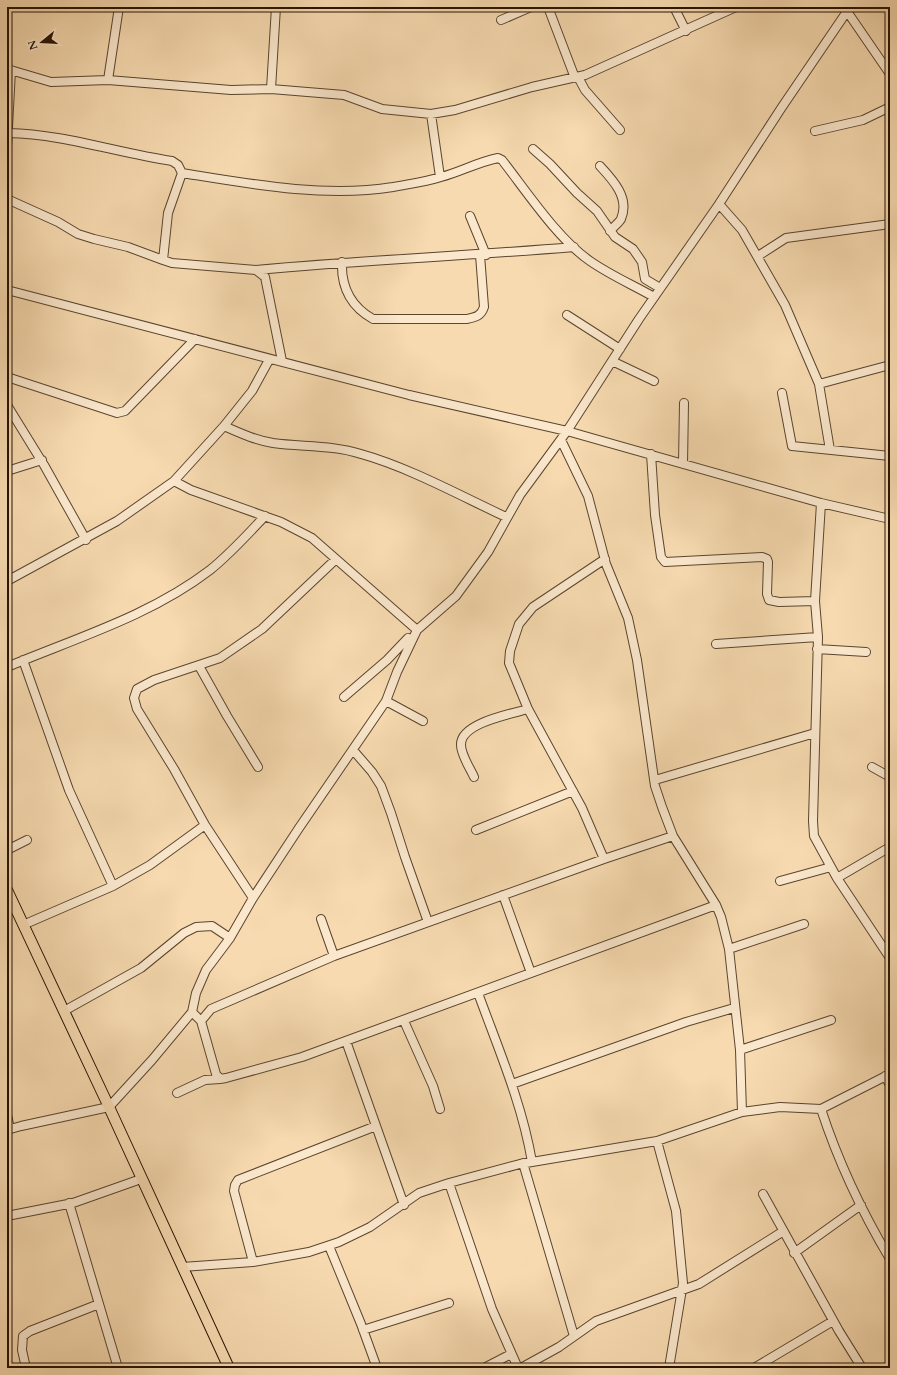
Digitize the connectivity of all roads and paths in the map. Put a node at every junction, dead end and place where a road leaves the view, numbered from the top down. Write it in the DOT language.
graph roads {
  1 [pos="119,7"];
  2 [pos="276,7"];
  3 [pos="531,7"];
  4 [pos="548,7"];
  5 [pos="674,7"];
  6 [pos="736,7"];
  7 [pos="847,8"];
  8 [pos="501,20"];
  9 [pos="686,31"];
  10 [pos="9,70"];
  11 [pos="890,74"];
  12 [pos="576,77"];
  13 [pos="108,80"];
  14 [pos="271,89"];
  15 [pos="890,107"];
  16 [pos="431,114"];
  17 [pos="620,130"];
  18 [pos="815,131"];
  19 [pos="8,133"];
  20 [pos="7,146"];
  21 [pos="532,149"];
  22 [pos="600,166"];
  23 [pos="182,173"];
  24 [pos="440,177"];
  25 [pos="7,200"];
  26 [pos="719,204"];
  27 [pos="470,216"];
  28 [pos="890,224"];
  29 [pos="610,231"];
  30 [pos="574,247"];
  31 [pos="483,255"];
  32 [pos="758,256"];
  33 [pos="163,260"];
  34 [pos="342,262"];
  35 [pos="256,270"];
  36 [pos="660,288"];
  37 [pos="7,290"];
  38 [pos="654,297"];
  39 [pos="567,315"];
  40 [pos="195,339"];
  41 [pos="620,349"];
  42 [pos="269,360"];
  43 [pos="282,361"];
  44 [pos="612,361"];
  45 [pos="890,365"];
  46 [pos="7,377"];
  47 [pos="654,382"];
  48 [pos="818,384"];
  49 [pos="782,393"];
  50 [pos="684,403"];
  51 [pos="7,404"];
  52 [pos="224,426"];
  53 [pos="567,431"];
  54 [pos="561,440"];
  55 [pos="830,450"];
  56 [pos="651,454"];
  57 [pos="890,456"];
  58 [pos="42,460"];
  59 [pos="683,464"];
  60 [pos="7,471"];
  61 [pos="174,481"];
  62 [pos="821,503"];
  63 [pos="265,516"];
  64 [pos="506,517"];
  65 [pos="890,518"];
  66 [pos="86,540"];
  67 [pos="605,559"];
  68 [pos="336,560"];
  69 [pos="7,581"];
  70 [pos="815,601"];
  71 [pos="417,630"];
  72 [pos="818,637"];
  73 [pos="408,638"];
  74 [pos="716,644"];
  75 [pos="817,649"];
  76 [pos="866,652"];
  77 [pos="23,660"];
  78 [pos="387,660"];
  79 [pos="199,666"];
  80 [pos="7,667"];
  81 [pos="397,672"];
  82 [pos="344,697"];
  83 [pos="386,701"];
  84 [pos="528,709"];
  85 [pos="423,721"];
  86 [pos="815,733"];
  87 [pos="353,750"];
  88 [pos="258,767"];
  89 [pos="872,767"];
  90 [pos="474,777"];
  91 [pos="890,777"];
  92 [pos="655,780"];
  93 [pos="572,791"];
  94 [pos="205,825"];
  95 [pos="476,830"];
  96 [pos="673,836"];
  97 [pos="27,840"];
  98 [pos="890,847"];
  99 [pos="7,850"];
  100 [pos="604,859"];
  101 [pos="831,867"];
  102 [pos="837,878"];
  103 [pos="780,882"];
  104 [pos="114,886"];
  105 [pos="7,890"];
  106 [pos="503,895"];
  107 [pos="253,898"];
  108 [pos="716,905"];
  109 [pos="321,919"];
  110 [pos="428,922"];
  111 [pos="804,924"];
  112 [pos="24,925"];
  113 [pos="230,938"];
  114 [pos="729,950"];
  115 [pos="334,956"];
  116 [pos="890,958"];
  117 [pos="531,973"];
  118 [pos="478,993"];
  119 [pos="734,1008"];
  120 [pos="64,1011"];
  121 [pos="192,1012"];
  122 [pos="831,1020"];
  123 [pos="201,1021"];
  124 [pos="404,1021"];
  125 [pos="346,1041"];
  126 [pos="740,1050"];
  127 [pos="888,1075"];
  128 [pos="220,1079"];
  129 [pos="512,1084"];
  130 [pos="890,1085"];
  131 [pos="177,1093"];
  132 [pos="109,1107"];
  133 [pos="440,1109"];
  134 [pos="821,1109"];
  135 [pos="742,1112"];
  136 [pos="7,1115"];
  137 [pos="376,1126"];
  138 [pos="8,1130"];
  139 [pos="657,1141"];
  140 [pos="532,1162"];
  141 [pos="523,1163"];
  142 [pos="141,1179"];
  143 [pos="449,1183"];
  144 [pos="763,1194"];
  145 [pos="69,1203"];
  146 [pos="404,1205"];
  147 [pos="861,1206"];
  148 [pos="7,1216"];
  149 [pos="782,1232"];
  150 [pos="329,1246"];
  151 [pos="794,1253"];
  152 [pos="890,1259"];
  153 [pos="253,1262"];
  154 [pos="182,1267"];
  155 [pos="682,1290"];
  156 [pos="449,1303"];
  157 [pos="99,1304"];
  158 [pos="833,1321"];
  159 [pos="363,1330"];
  160 [pos="574,1336"];
  161 [pos="511,1354"];
  162 [pos="26,1368"];
  163 [pos="118,1368"];
  164 [pos="229,1368"];
  165 [pos="377,1368"];
  166 [pos="484,1368"];
  167 [pos="518,1368"];
  168 [pos="521,1368"];
  169 [pos="669,1368"];
  170 [pos="754,1368"];
  171 [pos="862,1368"];
  1 -- 13 [label="street"];
  2 -- 14 [label="street"];
  3 -- 8 [label="street"];
  4 -- 12 [label="street"];
  5 -- 9 [label="street"];
  6 -- 9 [label="street"];
  7 -- 11 [label="street"];
  7 -- 26 [label="street"];
  9 -- 12 [label="street"];
  10 -- 13 [label="street"];
  10 -- 19 [label="street"];
  12 -- 16 [label="street"];
  12 -- 17 [label="street"];
  13 -- 14 [label="street"];
  14 -- 16 [label="street"];
  15 -- 18 [label="street"];
  16 -- 24 [label="street"];
  19 -- 20 [label="street"];
  19 -- 23 [label="street"];
  21 -- 29 [label="street"];
  22 -- 29 [label="street"];
  23 -- 24 [label="street"];
  23 -- 33 [label="street"];
  24 -- 30 [label="street"];
  25 -- 33 [label="street"];
  26 -- 32 [label="street"];
  26 -- 36 [label="street"];
  27 -- 31 [label="street"];
  28 -- 32 [label="street"];
  29 -- 36 [label="street"];
  30 -- 31 [label="street"];
  30 -- 38 [label="street"];
  31 -- 34 [label="street"];
  31 -- 34 [label="street"];
  32 -- 48 [label="street"];
  33 -- 35 [label="street"];
  34 -- 35 [label="street"];
  35 -- 43 [label="street"];
  36 -- 38 [label="street"];
  37 -- 40 [label="street"];
  38 -- 41 [label="street"];
  39 -- 41 [label="street"];
  40 -- 42 [label="street"];
  40 -- 46 [label="street"];
  41 -- 44 [label="street"];
  42 -- 43 [label="street"];
  42 -- 52 [label="street"];
  43 -- 53 [label="street"];
  44 -- 47 [label="street"];
  44 -- 53 [label="street"];
  45 -- 48 [label="street"];
  48 -- 55 [label="street"];
  49 -- 55 [label="street"];
  50 -- 59 [label="street"];
  51 -- 58 [label="street"];
  52 -- 61 [label="street"];
  52 -- 64 [label="street"];
  53 -- 54 [label="street"];
  53 -- 56 [label="street"];
  54 -- 64 [label="street"];
  54 -- 67 [label="street"];
  55 -- 57 [label="street"];
  56 -- 59 [label="street"];
  56 -- 70 [label="street"];
  58 -- 60 [label="street"];
  58 -- 66 [label="street"];
  59 -- 62 [label="street"];
  61 -- 63 [label="street"];
  61 -- 66 [label="street"];
  62 -- 65 [label="street"];
  62 -- 70 [label="street"];
  63 -- 68 [label="street"];
  63 -- 77 [label="street"];
  64 -- 71 [label="street"];
  66 -- 69 [label="street"];
  67 -- 84 [label="street"];
  67 -- 92 [label="street"];
  68 -- 71 [label="street"];
  68 -- 79 [label="street"];
  70 -- 72 [label="street"];
  71 -- 81 [label="street"];
  72 -- 74 [label="street"];
  72 -- 75 [label="street"];
  73 -- 78 [label="street"];
  75 -- 76 [label="street"];
  75 -- 86 [label="street"];
  77 -- 80 [label="street"];
  77 -- 104 [label="street"];
  78 -- 81 [label="street"];
  78 -- 82 [label="street"];
  79 -- 88 [label="street"];
  79 -- 94 [label="street"];
  81 -- 83 [label="street"];
  83 -- 85 [label="street"];
  83 -- 87 [label="street"];
  84 -- 90 [label="street"];
  84 -- 93 [label="street"];
  86 -- 92 [label="street"];
  86 -- 101 [label="street"];
  87 -- 107 [label="street"];
  87 -- 110 [label="street"];
  89 -- 91 [label="street"];
  92 -- 96 [label="street"];
  93 -- 95 [label="street"];
  93 -- 100 [label="street"];
  94 -- 104 [label="street"];
  94 -- 107 [label="street"];
  96 -- 100 [label="street"];
  96 -- 108 [label="street"];
  97 -- 99 [label="street"];
  98 -- 102 [label="street"];
  100 -- 106 [label="street"];
  101 -- 102 [label="street"];
  101 -- 103 [label="street"];
  102 -- 116 [label="street"];
  104 -- 112 [label="street"];
  105 -- 112 [label="main road"];
  106 -- 110 [label="street"];
  106 -- 117 [label="street"];
  107 -- 113 [label="street"];
  108 -- 114 [label="street"];
  108 -- 117 [label="street"];
  109 -- 115 [label="street"];
  110 -- 115 [label="street"];
  111 -- 114 [label="street"];
  112 -- 120 [label="main road"];
  113 -- 120 [label="street"];
  113 -- 121 [label="street"];
  114 -- 119 [label="street"];
  115 -- 123 [label="street"];
  117 -- 118 [label="street"];
  118 -- 124 [label="street"];
  118 -- 129 [label="street"];
  119 -- 126 [label="street"];
  119 -- 129 [label="street"];
  120 -- 132 [label="main road"];
  121 -- 123 [label="street"];
  121 -- 132 [label="street"];
  122 -- 126 [label="street"];
  123 -- 128 [label="street"];
  124 -- 125 [label="street"];
  124 -- 133 [label="street"];
  125 -- 128 [label="street"];
  125 -- 137 [label="street"];
  126 -- 135 [label="street"];
  127 -- 130 [label="street"];
  127 -- 134 [label="street"];
  128 -- 131 [label="street"];
  129 -- 140 [label="street"];
  132 -- 138 [label="street"];
  132 -- 142 [label="main road"];
  134 -- 135 [label="street"];
  134 -- 147 [label="street"];
  135 -- 139 [label="street"];
  136 -- 138 [label="street"];
  137 -- 146 [label="street"];
  137 -- 153 [label="street"];
  139 -- 140 [label="street"];
  139 -- 155 [label="street"];
  140 -- 141 [label="street"];
  141 -- 143 [label="street"];
  141 -- 160 [label="street"];
  142 -- 145 [label="street"];
  142 -- 154 [label="main road"];
  143 -- 146 [label="street"];
  143 -- 161 [label="street"];
  144 -- 149 [label="street"];
  145 -- 148 [label="street"];
  145 -- 157 [label="street"];
  146 -- 150 [label="street"];
  147 -- 151 [label="street"];
  147 -- 152 [label="street"];
  149 -- 151 [label="street"];
  149 -- 155 [label="street"];
  150 -- 153 [label="street"];
  150 -- 159 [label="street"];
  151 -- 158 [label="street"];
  153 -- 154 [label="street"];
  154 -- 164 [label="main road"];
  155 -- 160 [label="street"];
  155 -- 169 [label="street"];
  156 -- 159 [label="street"];
  157 -- 162 [label="street"];
  157 -- 163 [label="street"];
  158 -- 170 [label="street"];
  158 -- 171 [label="street"];
  159 -- 165 [label="street"];
  160 -- 168 [label="street"];
  161 -- 166 [label="street"];
  161 -- 167 [label="street"];
}
